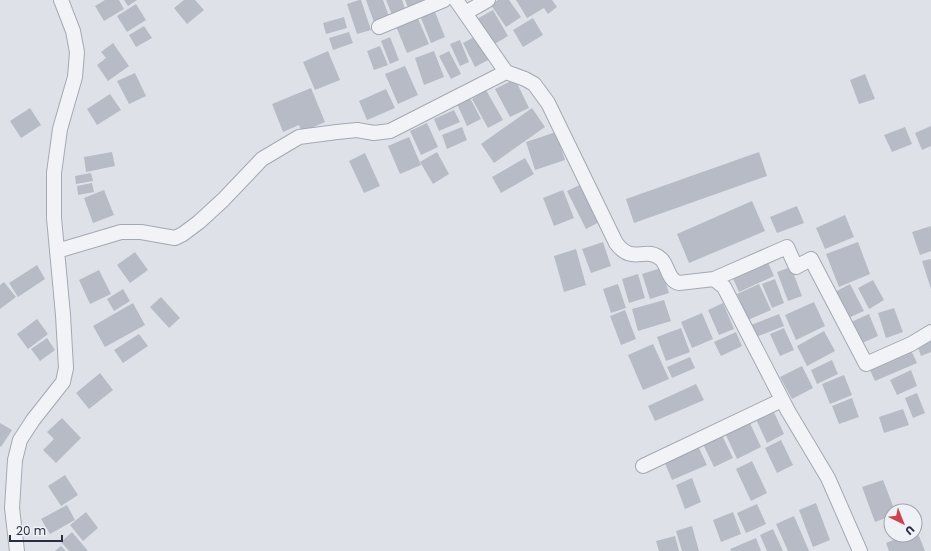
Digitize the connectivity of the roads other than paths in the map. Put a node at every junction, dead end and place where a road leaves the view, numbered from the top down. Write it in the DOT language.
graph roads {
  1 [pos="61,0"];
  2 [pos="444,0"];
  3 [pos="456,0"];
  4 [pos="488,0"];
  5 [pos="465,13"];
  6 [pos="379,27"];
  7 [pos="506,72"];
  8 [pos="57,251"];
  9 [pos="714,279"];
  10 [pos="931,332"];
  11 [pos="782,400"];
  12 [pos="643,466"];
  13 [pos="17,551"];
  14 [pos="860,551"];
  1 -- 8 [label="street"];
  2 -- 6 [label="street"];
  3 -- 5 [label="street"];
  4 -- 5 [label="street"];
  5 -- 7 [label="street"];
  7 -- 8 [label="street"];
  7 -- 9 [label="street"];
  8 -- 13 [label="street"];
  9 -- 10 [label="street"];
  9 -- 11 [label="street"];
  11 -- 12 [label="street"];
  11 -- 14 [label="street"];
}
